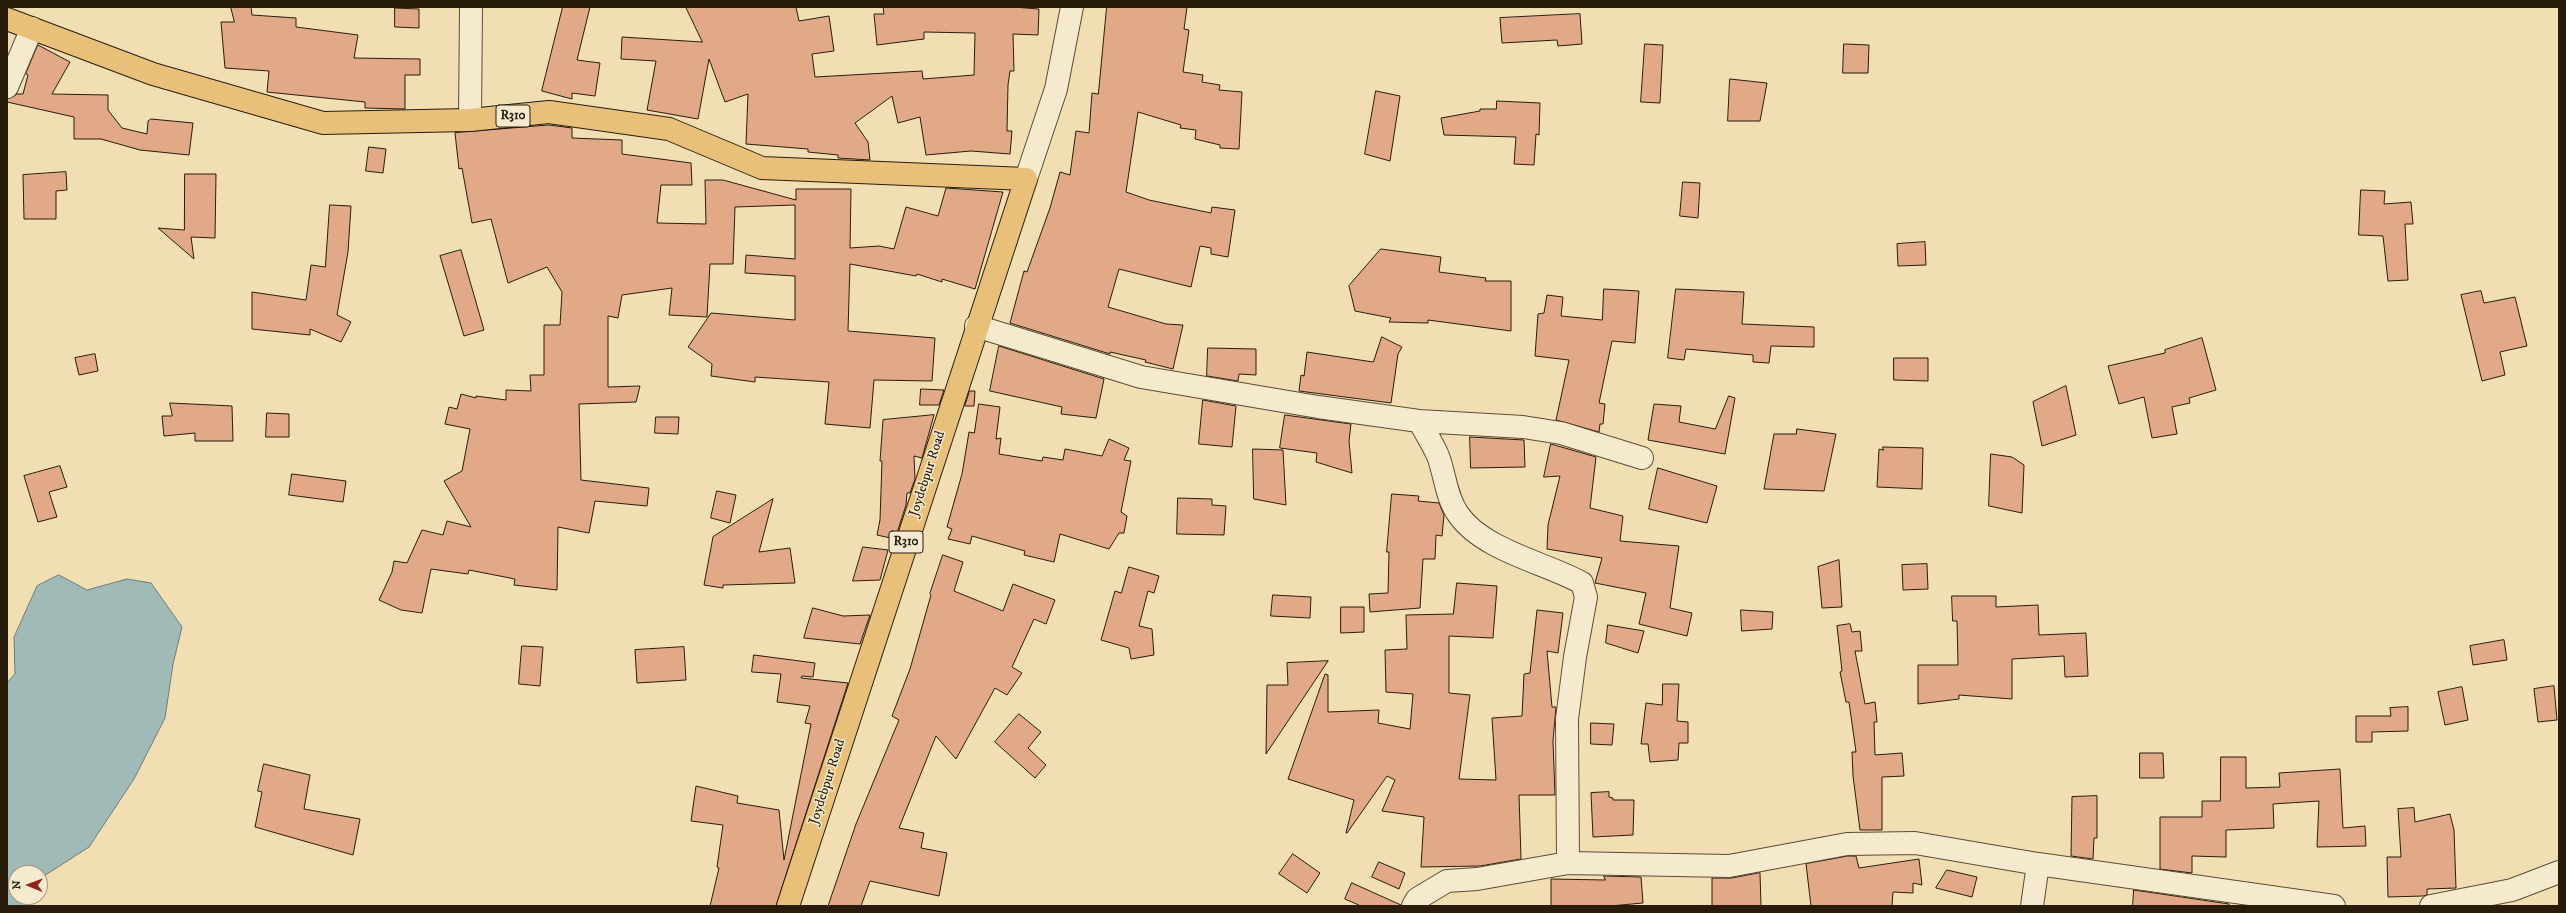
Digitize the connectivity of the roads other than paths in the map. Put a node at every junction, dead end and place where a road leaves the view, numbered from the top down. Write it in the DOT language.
graph roads {
  1 [pos="471,7"];
  2 [pos="1072,7"];
  3 [pos="7,19"];
  4 [pos="32,28"];
  5 [pos="7,87"];
  6 [pos="470,120"];
  7 [pos="1026,179"];
  8 [pos="976,326"];
  9 [pos="1419,421"];
  10 [pos="1642,458"];
  11 [pos="1568,863"];
  12 [pos="2038,864"];
  13 [pos="2559,872"];
  14 [pos="788,906"];
  15 [pos="1413,906"];
  16 [pos="2032,906"];
  17 [pos="2334,906"];
  18 [pos="2431,906"];
  1 -- 6 [label="street"];
  2 -- 7 [label="street"];
  3 -- 4 [label="main road, R310"];
  4 -- 5 [label="street"];
  4 -- 6 [label="main road, R310"];
  6 -- 7 [label="main road, R310"];
  7 -- 8 [label="main road, Joydebpur Road / R310"];
  8 -- 9 [label="street"];
  8 -- 14 [label="main road, Joydebpur Road / R310"];
  9 -- 10 [label="street"];
  9 -- 11 [label="street"];
  11 -- 12 [label="street"];
  11 -- 15 [label="street"];
  12 -- 16 [label="street"];
  12 -- 17 [label="street"];
  13 -- 18 [label="street"];
}
